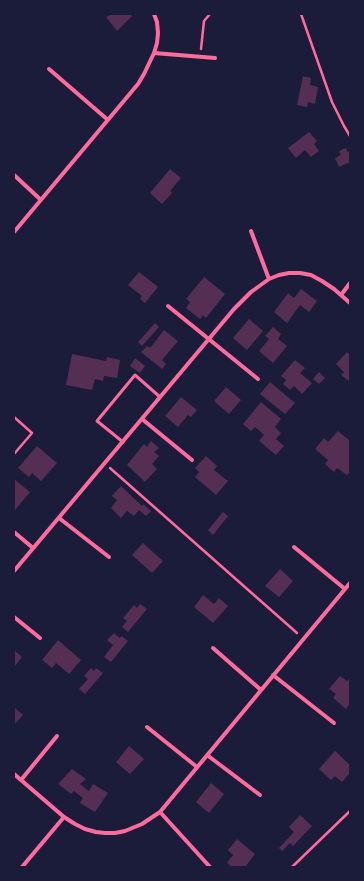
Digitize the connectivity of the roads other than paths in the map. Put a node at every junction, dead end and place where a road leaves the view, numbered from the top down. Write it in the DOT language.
graph roads {
  1 [pos="154,14"];
  2 [pos="154,54"];
  3 [pos="215,58"];
  4 [pos="49,70"];
  5 [pos="108,120"];
  6 [pos="14,175"];
  7 [pos="41,200"];
  8 [pos="251,231"];
  9 [pos="14,232"];
  10 [pos="269,279"];
  11 [pos="350,283"];
  12 [pos="341,295"];
  13 [pos="350,303"];
  14 [pos="168,306"];
  15 [pos="209,339"];
  16 [pos="258,379"];
  17 [pos="160,397"];
  18 [pos="142,419"];
  19 [pos="122,442"];
  20 [pos="192,460"];
  21 [pos="59,518"];
  22 [pos="14,532"];
  23 [pos="294,547"];
  24 [pos="33,548"];
  25 [pos="109,556"];
  26 [pos="14,571"];
  27 [pos="350,583"];
  28 [pos="345,589"];
  29 [pos="14,617"];
  30 [pos="40,638"];
  31 [pos="213,648"];
  32 [pos="273,675"];
  33 [pos="261,690"];
  34 [pos="334,723"];
  35 [pos="147,727"];
  36 [pos="57,736"];
  37 [pos="207,755"];
  38 [pos="197,767"];
  39 [pos="14,774"];
  40 [pos="21,780"];
  41 [pos="260,795"];
  42 [pos="160,812"];
  43 [pos="64,817"];
  44 [pos="22,867"];
  45 [pos="210,867"];
  1 -- 2 [label="street"];
  2 -- 3 [label="street"];
  2 -- 5 [label="street"];
  4 -- 5 [label="street"];
  5 -- 7 [label="street"];
  6 -- 7 [label="street"];
  7 -- 9 [label="street"];
  8 -- 10 [label="street"];
  10 -- 12 [label="street"];
  10 -- 15 [label="street"];
  11 -- 12 [label="street"];
  12 -- 13 [label="street"];
  14 -- 15 [label="street"];
  15 -- 16 [label="street"];
  15 -- 17 [label="street"];
  17 -- 18 [label="street"];
  17 -- 19 [label="lane"];
  18 -- 19 [label="street"];
  18 -- 20 [label="street"];
  19 -- 21 [label="street"];
  21 -- 24 [label="street"];
  21 -- 25 [label="street"];
  22 -- 24 [label="street"];
  23 -- 28 [label="street"];
  24 -- 26 [label="street"];
  27 -- 28 [label="street"];
  28 -- 32 [label="street"];
  29 -- 30 [label="street"];
  31 -- 33 [label="street"];
  32 -- 33 [label="street"];
  32 -- 34 [label="street"];
  33 -- 37 [label="street"];
  35 -- 38 [label="street"];
  36 -- 40 [label="street"];
  37 -- 38 [label="street"];
  37 -- 41 [label="street"];
  38 -- 42 [label="street"];
  39 -- 40 [label="street"];
  40 -- 43 [label="street"];
  42 -- 43 [label="street"];
  42 -- 45 [label="street"];
  43 -- 44 [label="street"];
}
